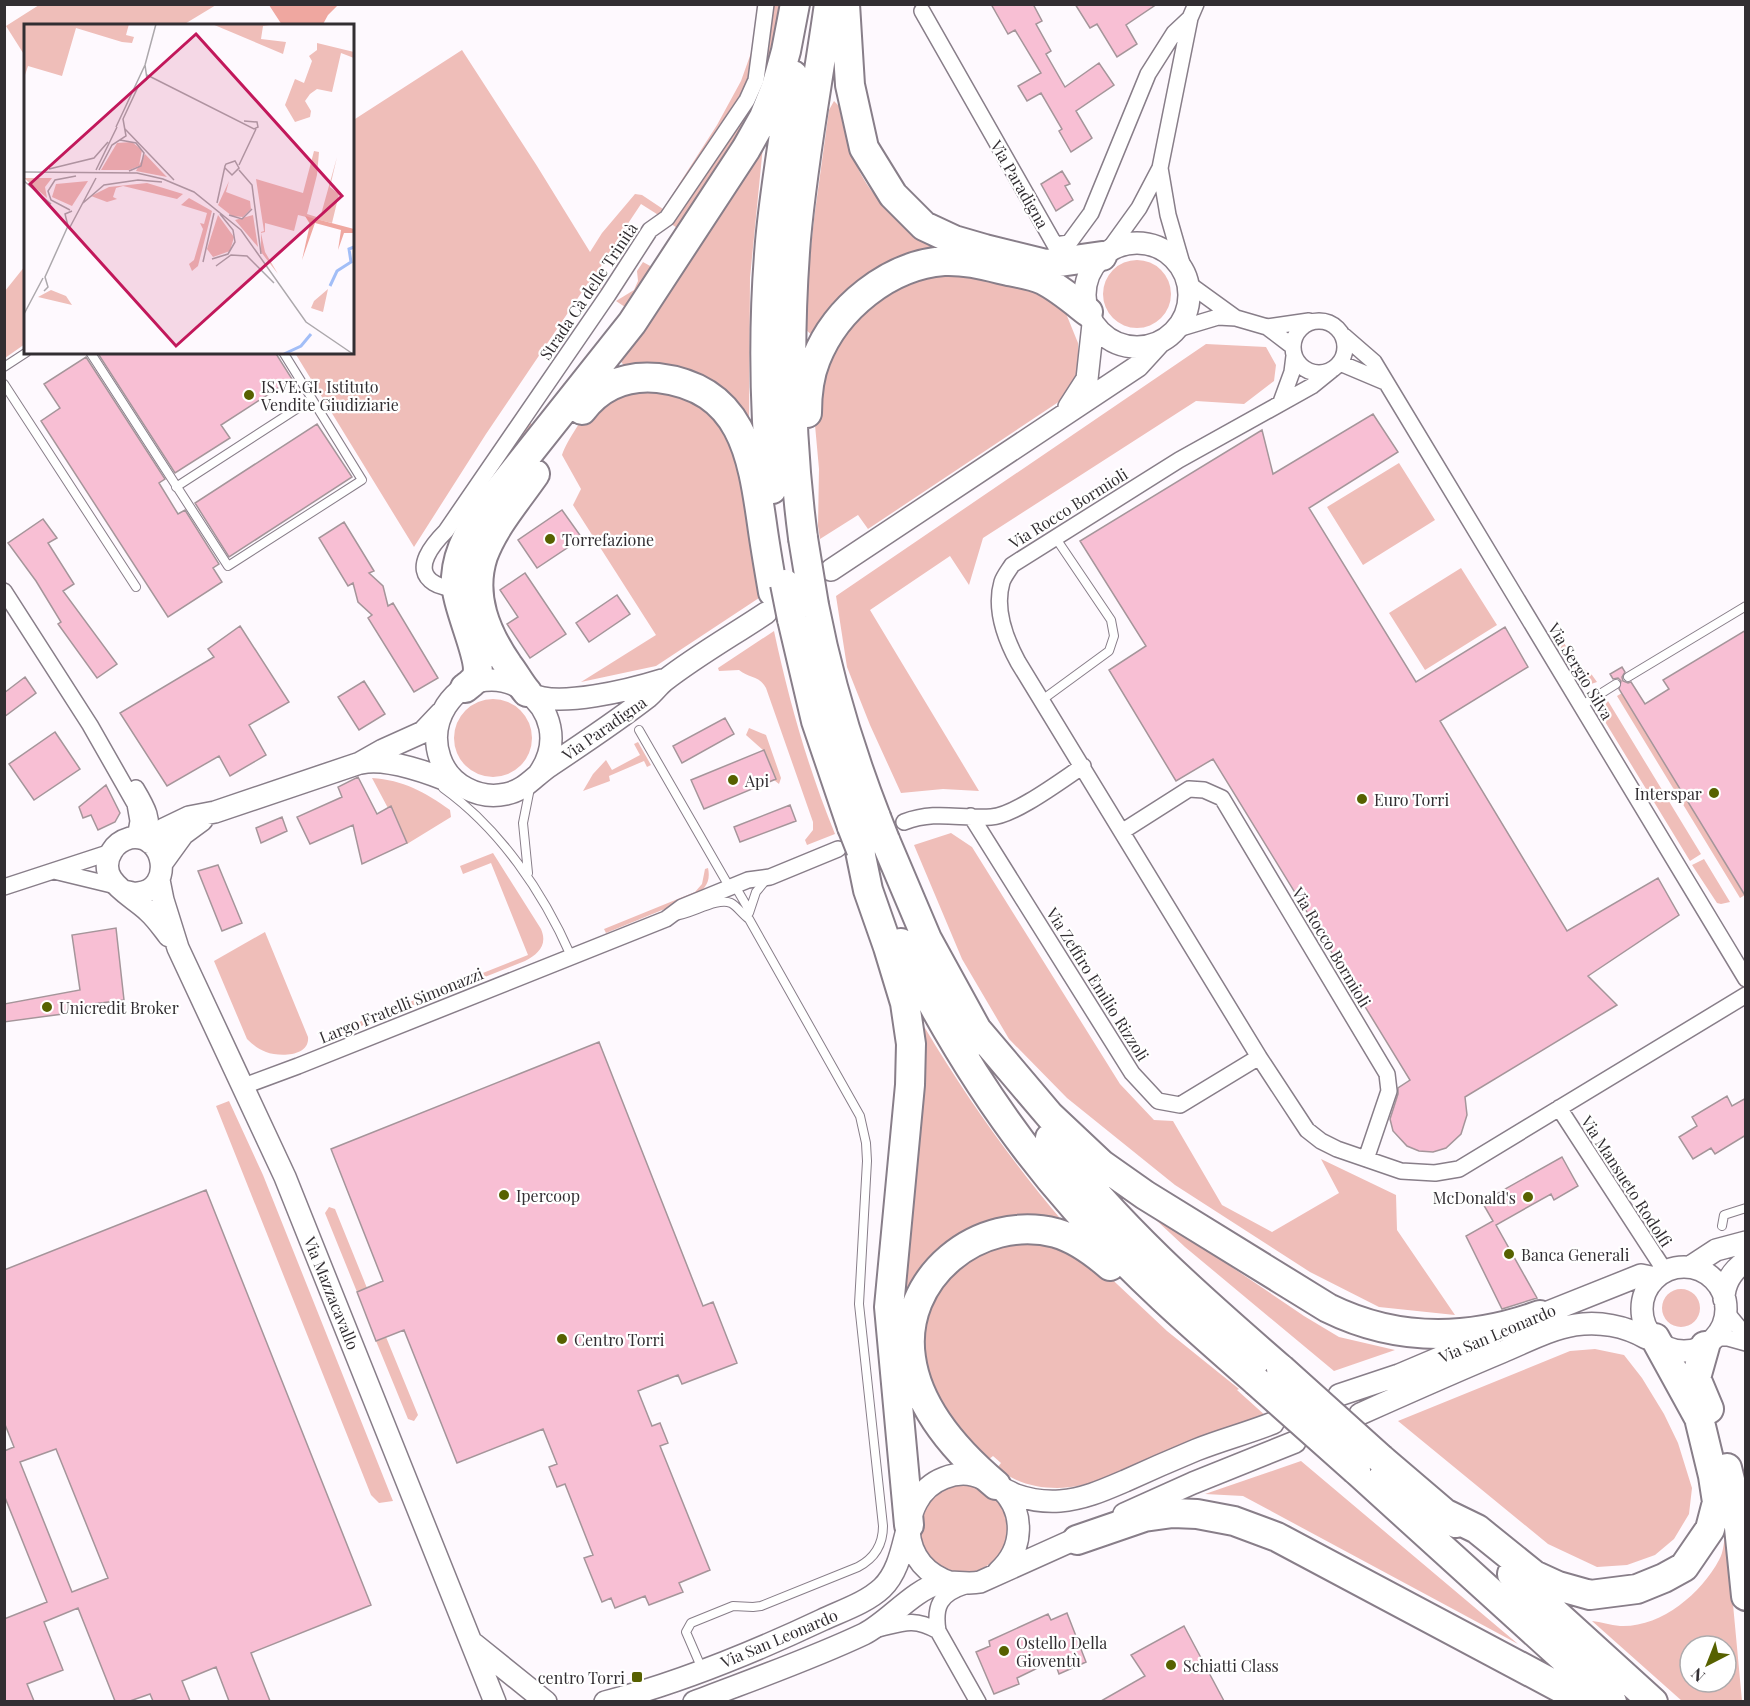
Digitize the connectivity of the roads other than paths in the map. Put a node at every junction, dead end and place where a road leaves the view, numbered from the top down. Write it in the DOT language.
graph roads {
  1 [pos="766,4"];
  2 [pos="795,4"];
  3 [pos="804,4"];
  4 [pos="829,4"];
  5 [pos="845,4"];
  6 [pos="922,11"];
  7 [pos="1193,11"];
  8 [pos="1160,168"];
  9 [pos="1105,254"];
  10 [pos="1187,279"];
  11 [pos="1090,318"];
  12 [pos="1236,318"];
  13 [pos="1312,321"];
  14 [pos="1267,327"];
  15 [pos="1178,329"];
  16 [pos="1344,336"];
  17 [pos="1159,344"];
  18 [pos="1293,351"];
  19 [pos="24,354"];
  20 [pos="91,354"];
  21 [pos="285,354"];
  22 [pos="1336,366"];
  23 [pos="4,367"];
  24 [pos="1385,382"];
  25 [pos="4,384"];
  26 [pos="312,399"];
  27 [pos="1281,402"];
  28 [pos="1062,417"];
  29 [pos="176,487"];
  30 [pos="448,528"];
  31 [pos="1055,537"];
  32 [pos="803,538"];
  33 [pos="460,554"];
  34 [pos="831,570"];
  35 [pos="136,587"];
  36 [pos="4,591"];
  37 [pos="468,598"];
  38 [pos="785,606"];
  39 [pos="1746,606"];
  40 [pos="1628,677"];
  41 [pos="669,678"];
  42 [pos="1616,684"];
  43 [pos="465,688"];
  44 [pos="527,692"];
  45 [pos="1042,700"];
  46 [pos="1581,706"];
  47 [pos="445,708"];
  48 [pos="90,725"];
  49 [pos="639,730"];
  50 [pos="360,763"];
  51 [pos="1083,766"];
  52 [pos="411,768"];
  53 [pos="538,775"];
  54 [pos="468,790"];
  55 [pos="148,809"];
  56 [pos="215,812"];
  57 [pos="971,816"];
  58 [pos="189,817"];
  59 [pos="1123,831"];
  60 [pos="866,837"];
  61 [pos="142,840"];
  62 [pos="111,852"];
  63 [pos="51,870"];
  64 [pos="161,871"];
  65 [pos="529,877"];
  66 [pos="770,877"];
  67 [pos="4,887"];
  68 [pos="732,887"];
  69 [pos="120,888"];
  70 [pos="749,917"];
  71 [pos="666,919"];
  72 [pos="178,948"];
  73 [pos="571,956"];
  74 [pos="1746,979"];
  75 [pos="1746,995"];
  76 [pos="972,1024"];
  77 [pos="1259,1058"];
  78 [pos="243,1086"];
  79 [pos="1559,1108"];
  80 [pos="1366,1159"];
  81 [pos="1746,1208"];
  82 [pos="1722,1226"];
  83 [pos="1746,1242"];
  84 [pos="1746,1261"];
  85 [pos="1690,1267"];
  86 [pos="1661,1274"];
  87 [pos="1725,1306"];
  88 [pos="1540,1315"];
  89 [pos="1651,1333"];
  90 [pos="1746,1336"];
  91 [pos="1711,1342"];
  92 [pos="1746,1343"];
  93 [pos="1259,1372"];
  94 [pos="1339,1395"];
  95 [pos="1360,1414"];
  96 [pos="1273,1423"];
  97 [pos="1295,1443"];
  98 [pos="1369,1465"];
  99 [pos="996,1485"];
  100 [pos="1442,1512"];
  101 [pos="909,1525"];
  102 [pos="1077,1540"];
  103 [pos="971,1581"];
  104 [pos="1746,1596"];
  105 [pos="938,1631"];
  106 [pos="866,1633"];
  107 [pos="474,1644"];
  108 [pos="702,1670"];
  109 [pos="547,1700"];
  110 [pos="495,1701"];
  111 [pos="520,1701"];
  112 [pos="605,1701"];
  113 [pos="694,1701"];
  114 [pos="978,1701"];
  115 [pos="1587,1701"];
  116 [pos="1612,1701"];
  117 [pos="1653,1701"];
  1 -- 30 [label="street, Strada Cà delle Trinità"];
  2 -- 33 [label="highway"];
  3 -- 38 [label="highway"];
  4 -- 32 [label="highway"];
  5 -- 9 [label="highway"];
  6 -- 7 [label="street, Via Paradigna"];
  7 -- 8 [label="street, Via Paradigna"];
  8 -- 9 [label="street, Via Paradigna"];
  8 -- 10 [label="street, Via Paradigna"];
  9 -- 10 [label="street"];
  9 -- 11 [label="street, Via Paradigna"];
  10 -- 12 [label="street"];
  10 -- 15 [label="street, Via Paradigna"];
  11 -- 17 [label="street"];
  11 -- 28 [label="street, Via Paradigna"];
  11 -- 32 [label="highway"];
  12 -- 14 [label="street"];
  12 -- 15 [label="street"];
  13 -- 14 [label="street"];
  13 -- 16 [label="street"];
  13 -- 18 [label="street"];
  14 -- 18 [label="street"];
  15 -- 17 [label="street, Via Paradigna"];
  16 -- 22 [label="street"];
  16 -- 24 [label="street, Via Sergio Silva"];
  17 -- 28 [label="street, Via Paradigna"];
  18 -- 22 [label="street"];
  18 -- 27 [label="street"];
  19 -- 23 [label="lane"];
  20 -- 29 [label="lane"];
  21 -- 26 [label="lane"];
  22 -- 24 [label="street"];
  22 -- 27 [label="street, Via Rocco Bormioli"];
  24 -- 46 [label="street, Via Sergio Silva"];
  25 -- 35 [label="lane"];
  26 -- 29 [label="lane"];
  26 -- 29 [label="lane"];
  27 -- 31 [label="street, Via Rocco Bormioli"];
  28 -- 34 [label="street, Via Paradigna"];
  30 -- 33 [label="street"];
  30 -- 37 [label="street, Strada Cà delle Trinità"];
  31 -- 45 [label="street, Via Rocco Bormioli"];
  31 -- 45 [label="lane"];
  32 -- 38 [label="highway, bridge"];
  33 -- 37 [label="highway"];
  36 -- 48 [label="street"];
  37 -- 38 [label="highway"];
  37 -- 43 [label="highway"];
  37 -- 44 [label="highway"];
  38 -- 41 [label="street, Via Paradigna"];
  38 -- 60 [label="highway"];
  38 -- 60 [label="highway"];
  39 -- 40 [label="lane"];
  41 -- 44 [label="street, Via Paradigna"];
  41 -- 53 [label="street, Via Paradigna"];
  42 -- 46 [label="lane"];
  43 -- 44 [label="street, Via Paradigna"];
  43 -- 47 [label="street, Via Paradigna"];
  44 -- 53 [label="street, Via Paradigna"];
  45 -- 51 [label="street, Via Rocco Bormioli"];
  46 -- 74 [label="street, Via Sergio Silva"];
  47 -- 50 [label="street, Via Paradigna"];
  47 -- 54 [label="street, Via Paradigna"];
  48 -- 55 [label="street"];
  48 -- 61 [label="street"];
  49 -- 68 [label="lane"];
  50 -- 52 [label="street, Via Paradigna"];
  50 -- 56 [label="street, Via Paradigna"];
  51 -- 57 [label="street, Largo Fratelli Simonazzi"];
  51 -- 59 [label="street, Via Rocco Bormioli"];
  52 -- 54 [label="street, Via Paradigna"];
  52 -- 65 [label="lane"];
  53 -- 54 [label="street, Via Paradigna"];
  53 -- 65 [label="lane"];
  55 -- 58 [label="street, Via Paradigna"];
  55 -- 61 [label="street"];
  56 -- 58 [label="street, Via Paradigna"];
  56 -- 64 [label="street, Via Paradigna"];
  57 -- 60 [label="street, Largo Fratelli Simonazzi"];
  57 -- 77 [label="street, Via Zeffiro Emilio Rizzoli"];
  58 -- 61 [label="street, Via Paradigna"];
  59 -- 77 [label="street, Via Rocco Bormioli"];
  59 -- 80 [label="street, Via Rocco Bormioli"];
  60 -- 66 [label="street, Largo Fratelli Simonazzi"];
  60 -- 76 [label="highway"];
  60 -- 93 [label="highway"];
  60 -- 101 [label="highway"];
  61 -- 62 [label="street, Via Paradigna"];
  61 -- 64 [label="street"];
  62 -- 63 [label="street, Via Paradigna"];
  62 -- 69 [label="street"];
  63 -- 67 [label="street, Via Paradigna"];
  63 -- 69 [label="street, Via Paradigna"];
  64 -- 69 [label="street, Via Paradigna"];
  64 -- 72 [label="street, Via Mazzacavallo"];
  65 -- 73 [label="lane"];
  66 -- 68 [label="street, Largo Fratelli Simonazzi"];
  66 -- 70 [label="lane"];
  68 -- 70 [label="lane"];
  68 -- 71 [label="street, Largo Fratelli Simonazzi"];
  69 -- 72 [label="street, Via Mazzacavallo"];
  70 -- 71 [label="lane"];
  70 -- 108 [label="lane"];
  71 -- 73 [label="street, Largo Fratelli Simonazzi"];
  72 -- 78 [label="street, Via Mazzacavallo"];
  73 -- 78 [label="street, Largo Fratelli Simonazzi"];
  75 -- 79 [label="street, Via Rocco Bormioli"];
  76 -- 88 [label="highway"];
  76 -- 93 [label="highway"];
  77 -- 80 [label="street, Via Rocco Bormioli"];
  78 -- 107 [label="street, Via Mazzacavallo"];
  79 -- 80 [label="street, Via Rocco Bormioli"];
  79 -- 86 [label="street, Via Mansueto Rodolfi"];
  81 -- 82 [label="lane"];
  83 -- 85 [label="street"];
  84 -- 87 [label="street"];
  85 -- 86 [label="street"];
  85 -- 87 [label="street"];
  86 -- 88 [label="street, Via San Leonardo"];
  86 -- 89 [label="street"];
  87 -- 90 [label="street"];
  87 -- 91 [label="street"];
  88 -- 94 [label="street, Via San Leonardo"];
  89 -- 91 [label="street"];
  89 -- 95 [label="street, Via San Leonardo"];
  89 -- 100 [label="highway"];
  91 -- 92 [label="street"];
  91 -- 104 [label="highway"];
  93 -- 98 [label="highway, bridge"];
  93 -- 99 [label="highway"];
  96 -- 99 [label="street, Via San Leonardo"];
  97 -- 102 [label="street, Via San Leonardo"];
  98 -- 100 [label="highway"];
  98 -- 116 [label="highway"];
  99 -- 101 [label="street, Via San Leonardo"];
  99 -- 103 [label="street, Via San Leonardo"];
  100 -- 117 [label="highway"];
  101 -- 103 [label="street"];
  101 -- 108 [label="street, Via San Leonardo"];
  102 -- 103 [label="street, Via San Leonardo"];
  102 -- 115 [label="highway"];
  103 -- 105 [label="street"];
  103 -- 106 [label="street, Via San Leonardo"];
  105 -- 106 [label="street"];
  105 -- 114 [label="street"];
  106 -- 113 [label="street, Via San Leonardo"];
  107 -- 109 [label="street, Via Mazzacavallo"];
  107 -- 110 [label="street, Via Mazzacavallo"];
  108 -- 112 [label="street, Via San Leonardo"];
  109 -- 111 [label="street"];
}
